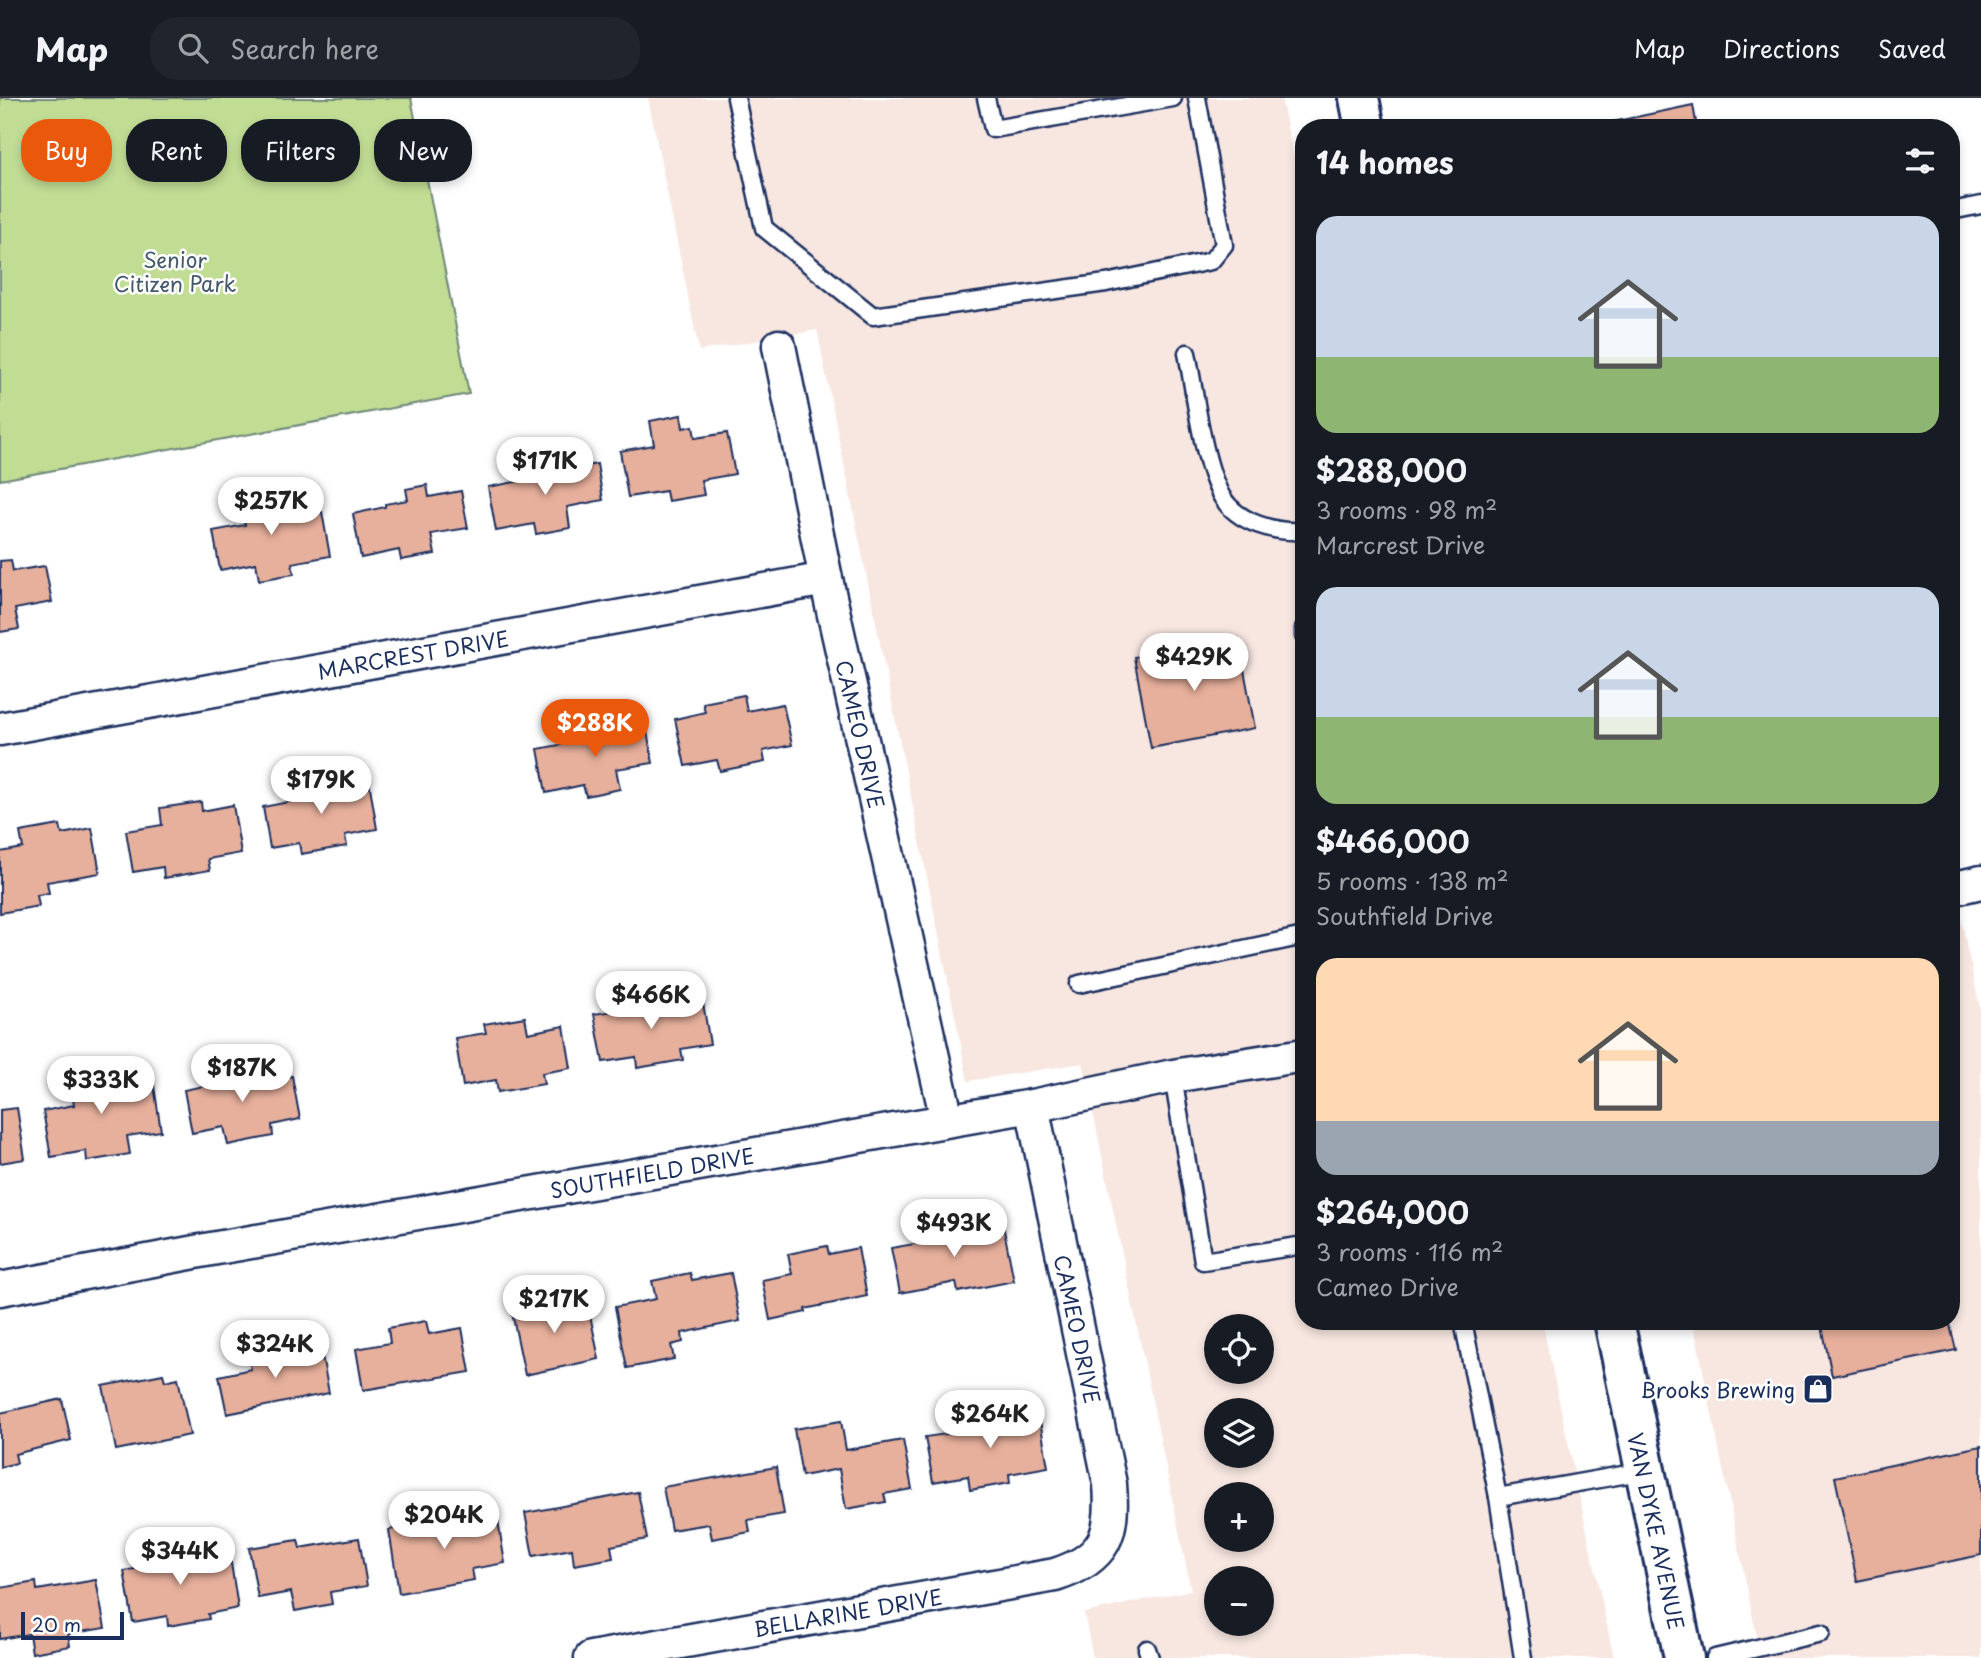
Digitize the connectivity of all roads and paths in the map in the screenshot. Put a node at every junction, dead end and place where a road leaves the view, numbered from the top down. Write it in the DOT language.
graph roads {
  1 [pos="736,98"];
  2 [pos="986,98"];
  3 [pos="1173,98"];
  4 [pos="1197,98"];
  5 [pos="1359,98"];
  6 [pos="1094,105"];
  7 [pos="1363,119"];
  8 [pos="1981,205"];
  9 [pos="1960,209"];
  10 [pos="779,346"];
  11 [pos="1187,353"];
  12 [pos="1295,532"];
  13 [pos="826,579"];
  14 [pos="0,729"];
  15 [pos="1981,882"];
  16 [pos="1960,887"];
  17 [pos="1295,938"];
  18 [pos="1079,984"];
  19 [pos="1295,1056"];
  20 [pos="1173,1076"];
  21 [pos="1032,1106"];
  22 [pos="947,1120"];
  23 [pos="1295,1246"];
  24 [pos="0,1289"];
  25 [pos="1465,1330"];
  26 [pos="1616,1330"];
  27 [pos="1645,1471"];
  28 [pos="1498,1497"];
  29 [pos="1100,1551"];
  30 [pos="1821,1633"];
  31 [pos="591,1658"];
  32 [pos="1523,1658"];
  33 [pos="1684,1658"];
  34 [pos="1715,1658"];
  1 -- 4 [label="lane"];
  2 -- 6 [label="lane"];
  3 -- 6 [label="lane"];
  5 -- 7 [label="main road"];
  8 -- 9 [label="lane"];
  10 -- 13 [label="street, CAMEO DRIVE"];
  11 -- 12 [label="lane"];
  13 -- 14 [label="street, MARCREST DRIVE"];
  13 -- 22 [label="street, CAMEO DRIVE"];
  15 -- 16 [label="street"];
  17 -- 18 [label="lane"];
  19 -- 20 [label="street, SOUTHFIELD DRIVE"];
  20 -- 21 [label="street, SOUTHFIELD DRIVE"];
  20 -- 23 [label="lane"];
  21 -- 22 [label="street, SOUTHFIELD DRIVE"];
  21 -- 29 [label="street, CAMEO DRIVE"];
  22 -- 24 [label="street, SOUTHFIELD DRIVE"];
  25 -- 28 [label="lane"];
  26 -- 27 [label="main road, VAN DYKE AVENUE"];
  27 -- 28 [label="lane"];
  27 -- 33 [label="main road, VAN DYKE AVENUE"];
  28 -- 32 [label="lane"];
  29 -- 31 [label="street, BELLARINE DRIVE"];
  30 -- 34 [label="lane"];
}
